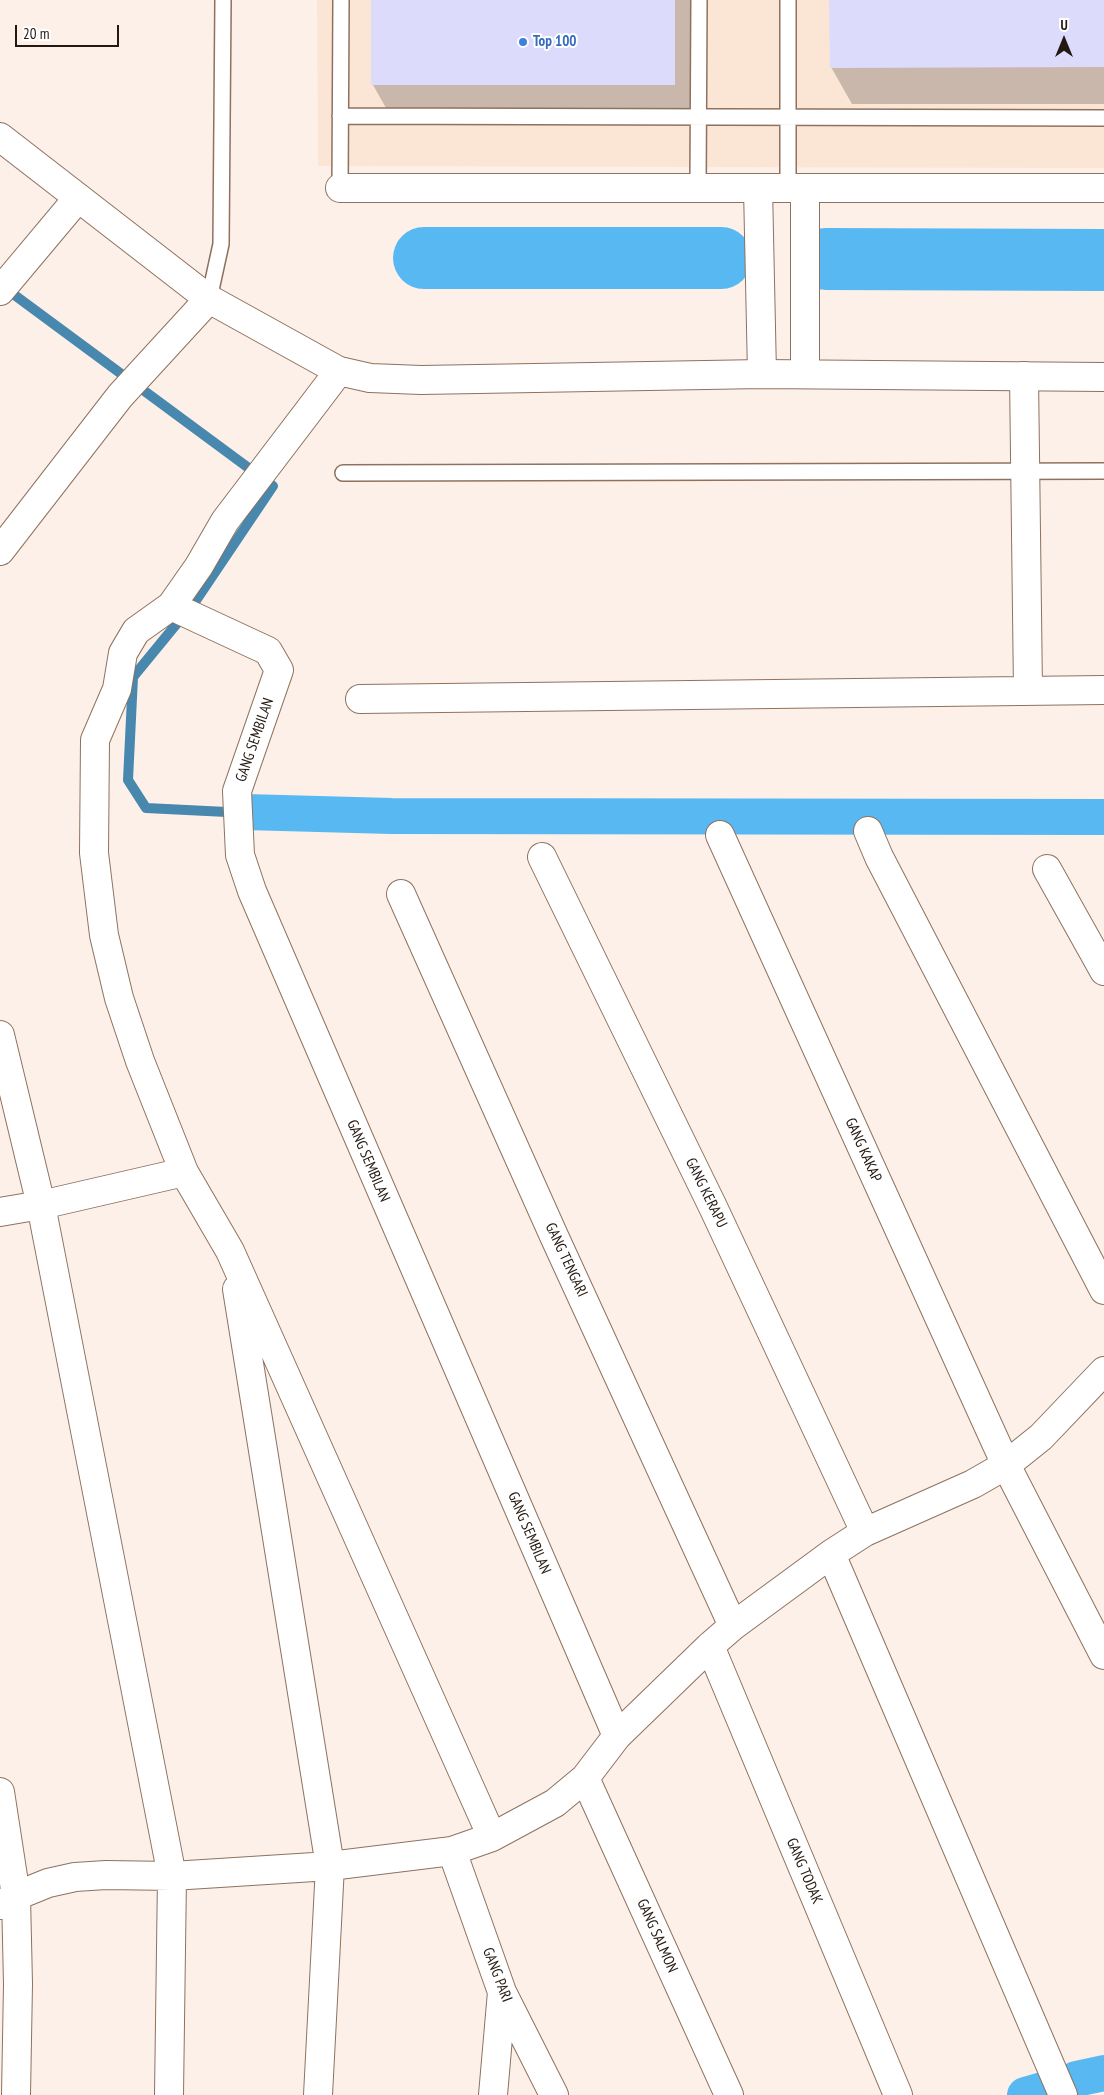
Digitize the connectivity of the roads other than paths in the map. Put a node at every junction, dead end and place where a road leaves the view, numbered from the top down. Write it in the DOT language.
graph roads {
  1 [pos="223,0"];
  2 [pos="340,0"];
  3 [pos="699,0"];
  4 [pos="788,0"];
  5 [pos="340,116"];
  6 [pos="699,117"];
  7 [pos="788,117"];
  8 [pos="1104,118"];
  9 [pos="0,137"];
  10 [pos="340,188"];
  11 [pos="698,188"];
  12 [pos="758,188"];
  13 [pos="796,188"];
  14 [pos="1104,188"];
  15 [pos="78,198"];
  16 [pos="0,292"];
  17 [pos="209,299"];
  18 [pos="339,371"];
  19 [pos="762,374"];
  20 [pos="805,374"];
  21 [pos="1024,376"];
  22 [pos="1104,377"];
  23 [pos="1025,471"];
  24 [pos="1104,471"];
  25 [pos="342,472"];
  26 [pos="0,551"];
  27 [pos="182,612"];
  28 [pos="1104,690"];
  29 [pos="1028,691"];
  30 [pos="360,699"];
  31 [pos="868,831"];
  32 [pos="720,835"];
  33 [pos="542,858"];
  34 [pos="1047,870"];
  35 [pos="401,894"];
  36 [pos="1104,971"];
  37 [pos="0,1035"];
  38 [pos="184,1172"];
  39 [pos="41,1205"];
  40 [pos="0,1212"];
  41 [pos="230,1251"];
  42 [pos="1104,1290"];
  43 [pos="1104,1371"];
  44 [pos="1006,1465"];
  45 [pos="865,1532"];
  46 [pos="831,1554"];
  47 [pos="733,1626"];
  48 [pos="710,1646"];
  49 [pos="1104,1655"];
  50 [pos="617,1736"];
  51 [pos="586,1778"];
  52 [pos="0,1792"];
  53 [pos="492,1837"];
  54 [pos="452,1851"];
  55 [pos="330,1866"];
  56 [pos="172,1876"];
  57 [pos="8,1900"];
  58 [pos="502,1992"];
  59 [pos="16,2095"];
  60 [pos="169,2095"];
  61 [pos="318,2095"];
  62 [pos="493,2095"];
  63 [pos="554,2095"];
  64 [pos="729,2095"];
  65 [pos="898,2095"];
  66 [pos="1063,2095"];
  1 -- 17 [label="lane"];
  2 -- 5 [label="lane"];
  3 -- 6 [label="lane"];
  4 -- 7 [label="lane"];
  5 -- 6 [label="lane"];
  5 -- 10 [label="lane"];
  6 -- 7 [label="lane"];
  6 -- 11 [label="lane"];
  7 -- 8 [label="lane"];
  7 -- 13 [label="lane"];
  9 -- 15 [label="street"];
  10 -- 11 [label="street"];
  11 -- 12 [label="street"];
  12 -- 13 [label="street"];
  12 -- 19 [label="street"];
  13 -- 14 [label="street"];
  13 -- 20 [label="street"];
  15 -- 16 [label="street"];
  15 -- 17 [label="street"];
  17 -- 18 [label="street"];
  17 -- 26 [label="street"];
  18 -- 19 [label="street"];
  18 -- 27 [label="street"];
  19 -- 20 [label="street"];
  20 -- 21 [label="street"];
  21 -- 22 [label="street"];
  21 -- 23 [label="street"];
  23 -- 24 [label="lane"];
  23 -- 25 [label="lane"];
  23 -- 29 [label="street"];
  27 -- 38 [label="street"];
  27 -- 50 [label="street, GANG SEMBILAN"];
  28 -- 29 [label="street"];
  29 -- 30 [label="street"];
  31 -- 42 [label="street"];
  32 -- 44 [label="street, GANG KAKAP"];
  33 -- 45 [label="street, GANG KERAPU"];
  34 -- 36 [label="street"];
  35 -- 47 [label="street, GANG TENGARI"];
  37 -- 39 [label="street"];
  38 -- 39 [label="street"];
  38 -- 41 [label="street"];
  39 -- 40 [label="street"];
  39 -- 56 [label="street"];
  41 -- 53 [label="street"];
  41 -- 55 [label="street"];
  43 -- 44 [label="street"];
  44 -- 45 [label="street"];
  44 -- 49 [label="street, GANG KAKAP"];
  45 -- 46 [label="street"];
  46 -- 47 [label="street"];
  46 -- 66 [label="street"];
  47 -- 48 [label="street"];
  48 -- 50 [label="street"];
  48 -- 65 [label="street, GANG TODAK"];
  50 -- 51 [label="street"];
  51 -- 53 [label="street"];
  51 -- 64 [label="street, GANG SALMON"];
  52 -- 57 [label="street"];
  53 -- 54 [label="street"];
  54 -- 55 [label="street"];
  54 -- 58 [label="street, GANG PARI"];
  55 -- 56 [label="street"];
  55 -- 61 [label="street"];
  56 -- 57 [label="street"];
  56 -- 60 [label="street"];
  57 -- 59 [label="street"];
  58 -- 62 [label="street"];
  58 -- 63 [label="street, GANG PARI"];
}
